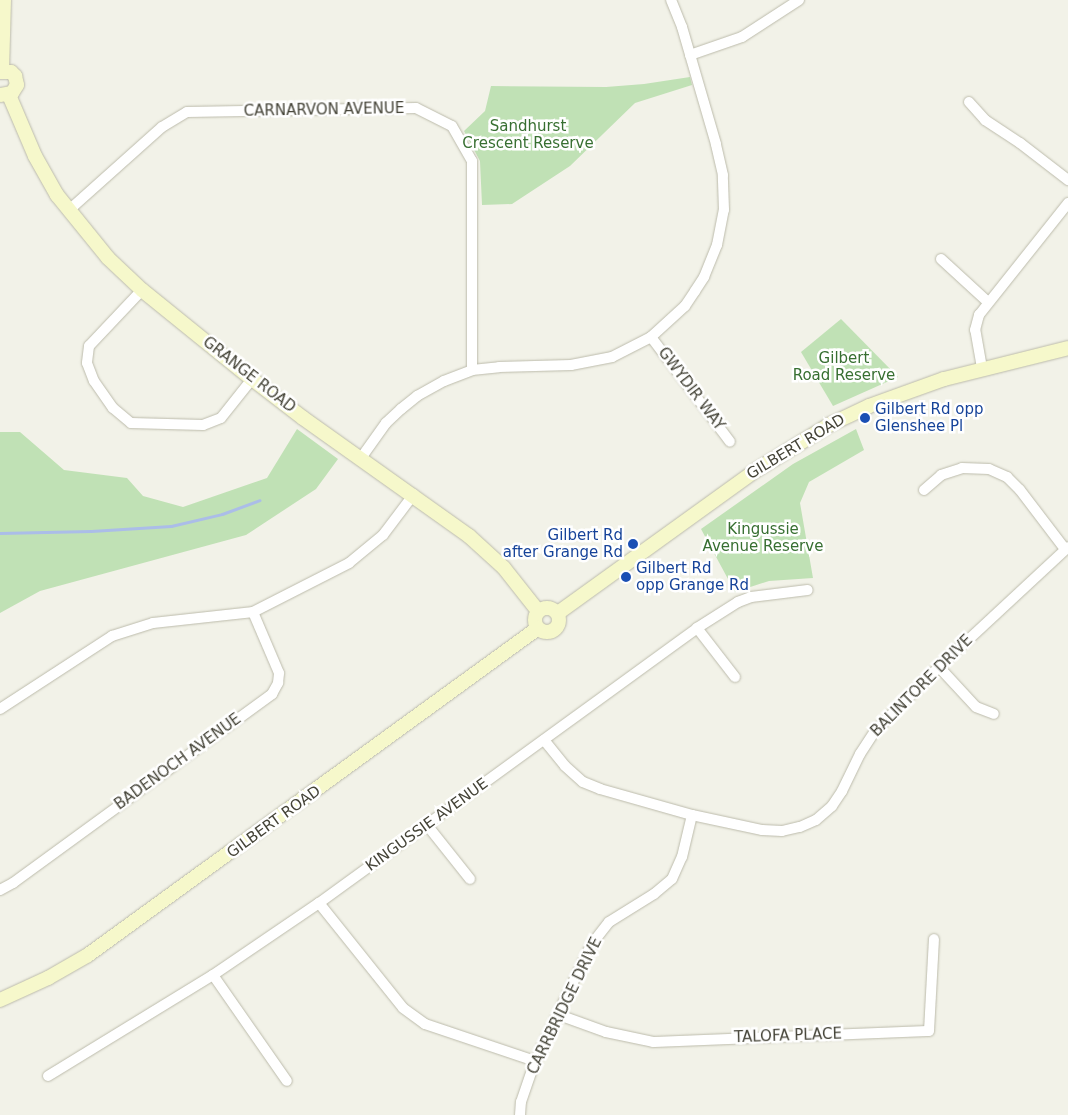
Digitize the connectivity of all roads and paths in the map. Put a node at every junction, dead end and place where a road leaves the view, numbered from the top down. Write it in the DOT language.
graph roads {
  1 [pos="4,0"];
  2 [pos="671,0"];
  3 [pos="799,0"];
  4 [pos="690,55"];
  5 [pos="1,71"];
  6 [pos="4,95"];
  7 [pos="969,102"];
  8 [pos="1068,180"];
  9 [pos="1068,203"];
  10 [pos="68,211"];
  11 [pos="941,259"];
  12 [pos="142,290"];
  13 [pos="988,302"];
  14 [pos="651,337"];
  15 [pos="1068,348"];
  16 [pos="982,368"];
  17 [pos="472,370"];
  18 [pos="252,379"];
  19 [pos="730,442"];
  20 [pos="361,458"];
  21 [pos="924,490"];
  22 [pos="414,494"];
  23 [pos="1067,548"];
  24 [pos="808,590"];
  25 [pos="538,611"];
  26 [pos="253,612"];
  27 [pos="558,613"];
  28 [pos="538,628"];
  29 [pos="697,628"];
  30 [pos="938,667"];
  31 [pos="735,677"];
  32 [pos="0,709"];
  33 [pos="994,714"];
  34 [pos="544,740"];
  35 [pos="692,815"];
  36 [pos="427,825"];
  37 [pos="470,880"];
  38 [pos="0,890"];
  39 [pos="319,903"];
  40 [pos="934,939"];
  41 [pos="213,975"];
  42 [pos="0,1000"];
  43 [pos="559,1015"];
  44 [pos="535,1060"];
  45 [pos="48,1076"];
  46 [pos="287,1081"];
  47 [pos="520,1115"];
  1 -- 5 [label="main road"];
  2 -- 4 [label="street"];
  3 -- 4 [label="street"];
  4 -- 14 [label="street"];
  5 -- 6 [label="main road"];
  6 -- 10 [label="main road, GRANGE ROAD"];
  7 -- 8 [label="street"];
  9 -- 13 [label="street"];
  10 -- 12 [label="main road, GRANGE ROAD"];
  10 -- 17 [label="street, CARNARVON AVENUE"];
  11 -- 13 [label="street"];
  12 -- 18 [label="main road, GRANGE ROAD"];
  12 -- 18 [label="street"];
  13 -- 16 [label="street"];
  14 -- 17 [label="street"];
  14 -- 19 [label="street, GWYDIR WAY"];
  15 -- 16 [label="main road, GILBERT ROAD"];
  16 -- 27 [label="main road, GILBERT ROAD"];
  17 -- 20 [label="street"];
  18 -- 20 [label="main road, GRANGE ROAD"];
  20 -- 22 [label="main road, GRANGE ROAD"];
  21 -- 23 [label="street"];
  22 -- 25 [label="main road, GRANGE ROAD"];
  22 -- 26 [label="street"];
  23 -- 30 [label="street, BALINTORE DRIVE"];
  24 -- 29 [label="street, KINGUSSIE AVENUE"];
  25 -- 27 [label="main road"];
  25 -- 28 [label="main road"];
  26 -- 32 [label="street"];
  26 -- 38 [label="street, BADENOCH AVENUE"];
  27 -- 28 [label="main road"];
  28 -- 42 [label="main road, GILBERT ROAD"];
  29 -- 31 [label="street"];
  29 -- 34 [label="street, KINGUSSIE AVENUE"];
  30 -- 33 [label="street"];
  30 -- 35 [label="street, BALINTORE DRIVE"];
  34 -- 35 [label="street, BALINTORE DRIVE"];
  34 -- 36 [label="street, KINGUSSIE AVENUE"];
  35 -- 43 [label="street, CARRBRIDGE DRIVE"];
  36 -- 37 [label="street"];
  36 -- 39 [label="street, KINGUSSIE AVENUE"];
  39 -- 41 [label="street, KINGUSSIE AVENUE"];
  39 -- 44 [label="street"];
  40 -- 43 [label="street, TALOFA PLACE"];
  41 -- 45 [label="street, KINGUSSIE AVENUE"];
  41 -- 46 [label="street"];
  43 -- 44 [label="street, CARRBRIDGE DRIVE"];
  44 -- 47 [label="street, CARRBRIDGE DRIVE"];
}
